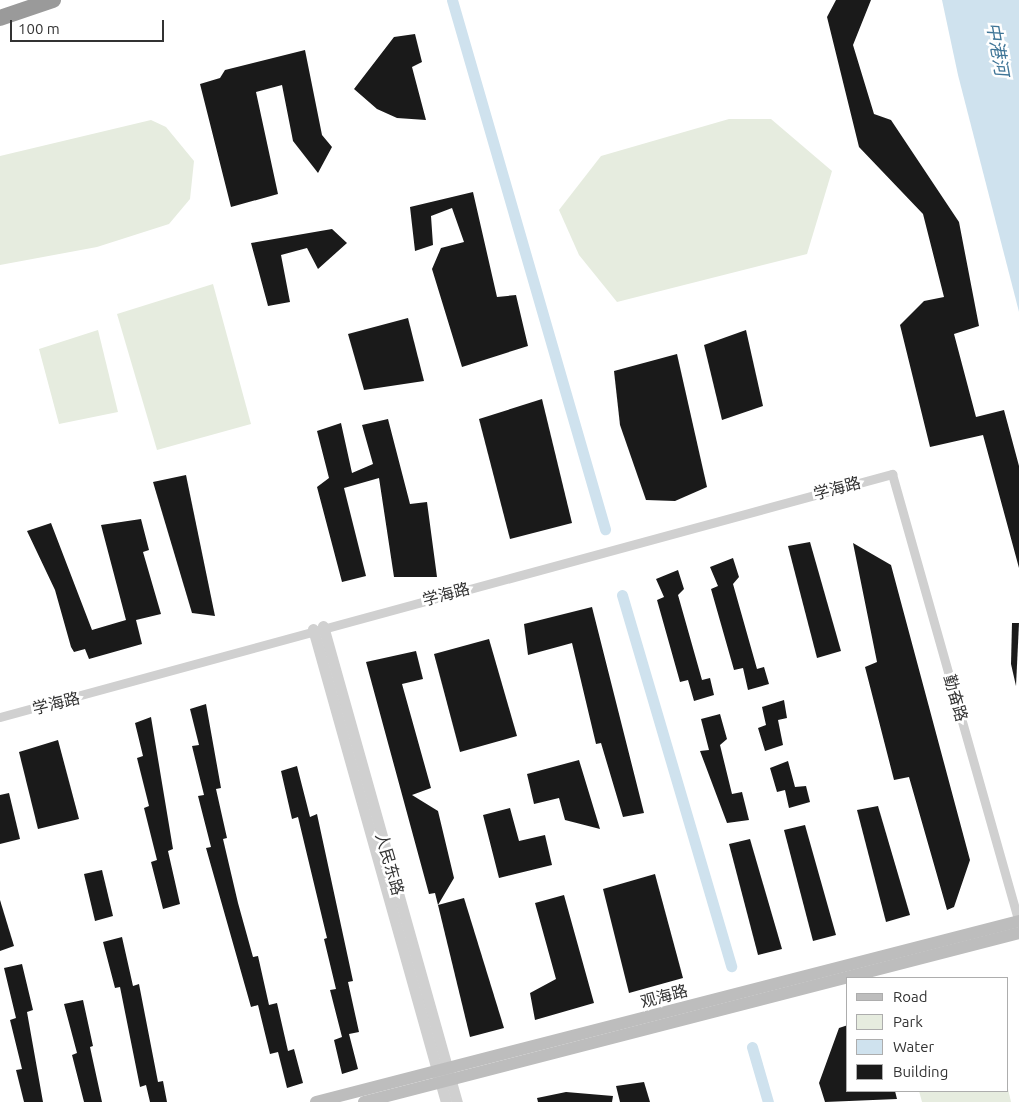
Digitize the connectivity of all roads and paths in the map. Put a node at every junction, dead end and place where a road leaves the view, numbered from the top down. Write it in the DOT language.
graph roads {
  1 [pos="53,0"];
  2 [pos="0,18"];
  3 [pos="892,474"];
  4 [pos="318,628"];
  5 [pos="0,717"];
  6 [pos="1019,921"];
  7 [pos="1019,933"];
  8 [pos="444,1075"];
  9 [pos="316,1102"];
  10 [pos="364,1102"];
  11 [pos="446,1102"];
  12 [pos="457,1102"];
  1 -- 2 [label="highway"];
  3 -- 4 [label="street, 学海路"];
  3 -- 6 [label="street, 勤奋路"];
  4 -- 5 [label="street, 学海路"];
  4 -- 8 [label="street, 人民东路"];
  6 -- 8 [label="main road, 观海路"];
  7 -- 8 [label="main road, 观海路"];
  8 -- 9 [label="main road, 观海路"];
  8 -- 10 [label="main road, 观海路"];
  8 -- 11 [label="street, 人民东路"];
  8 -- 12 [label="street, 人民东路"];
}
